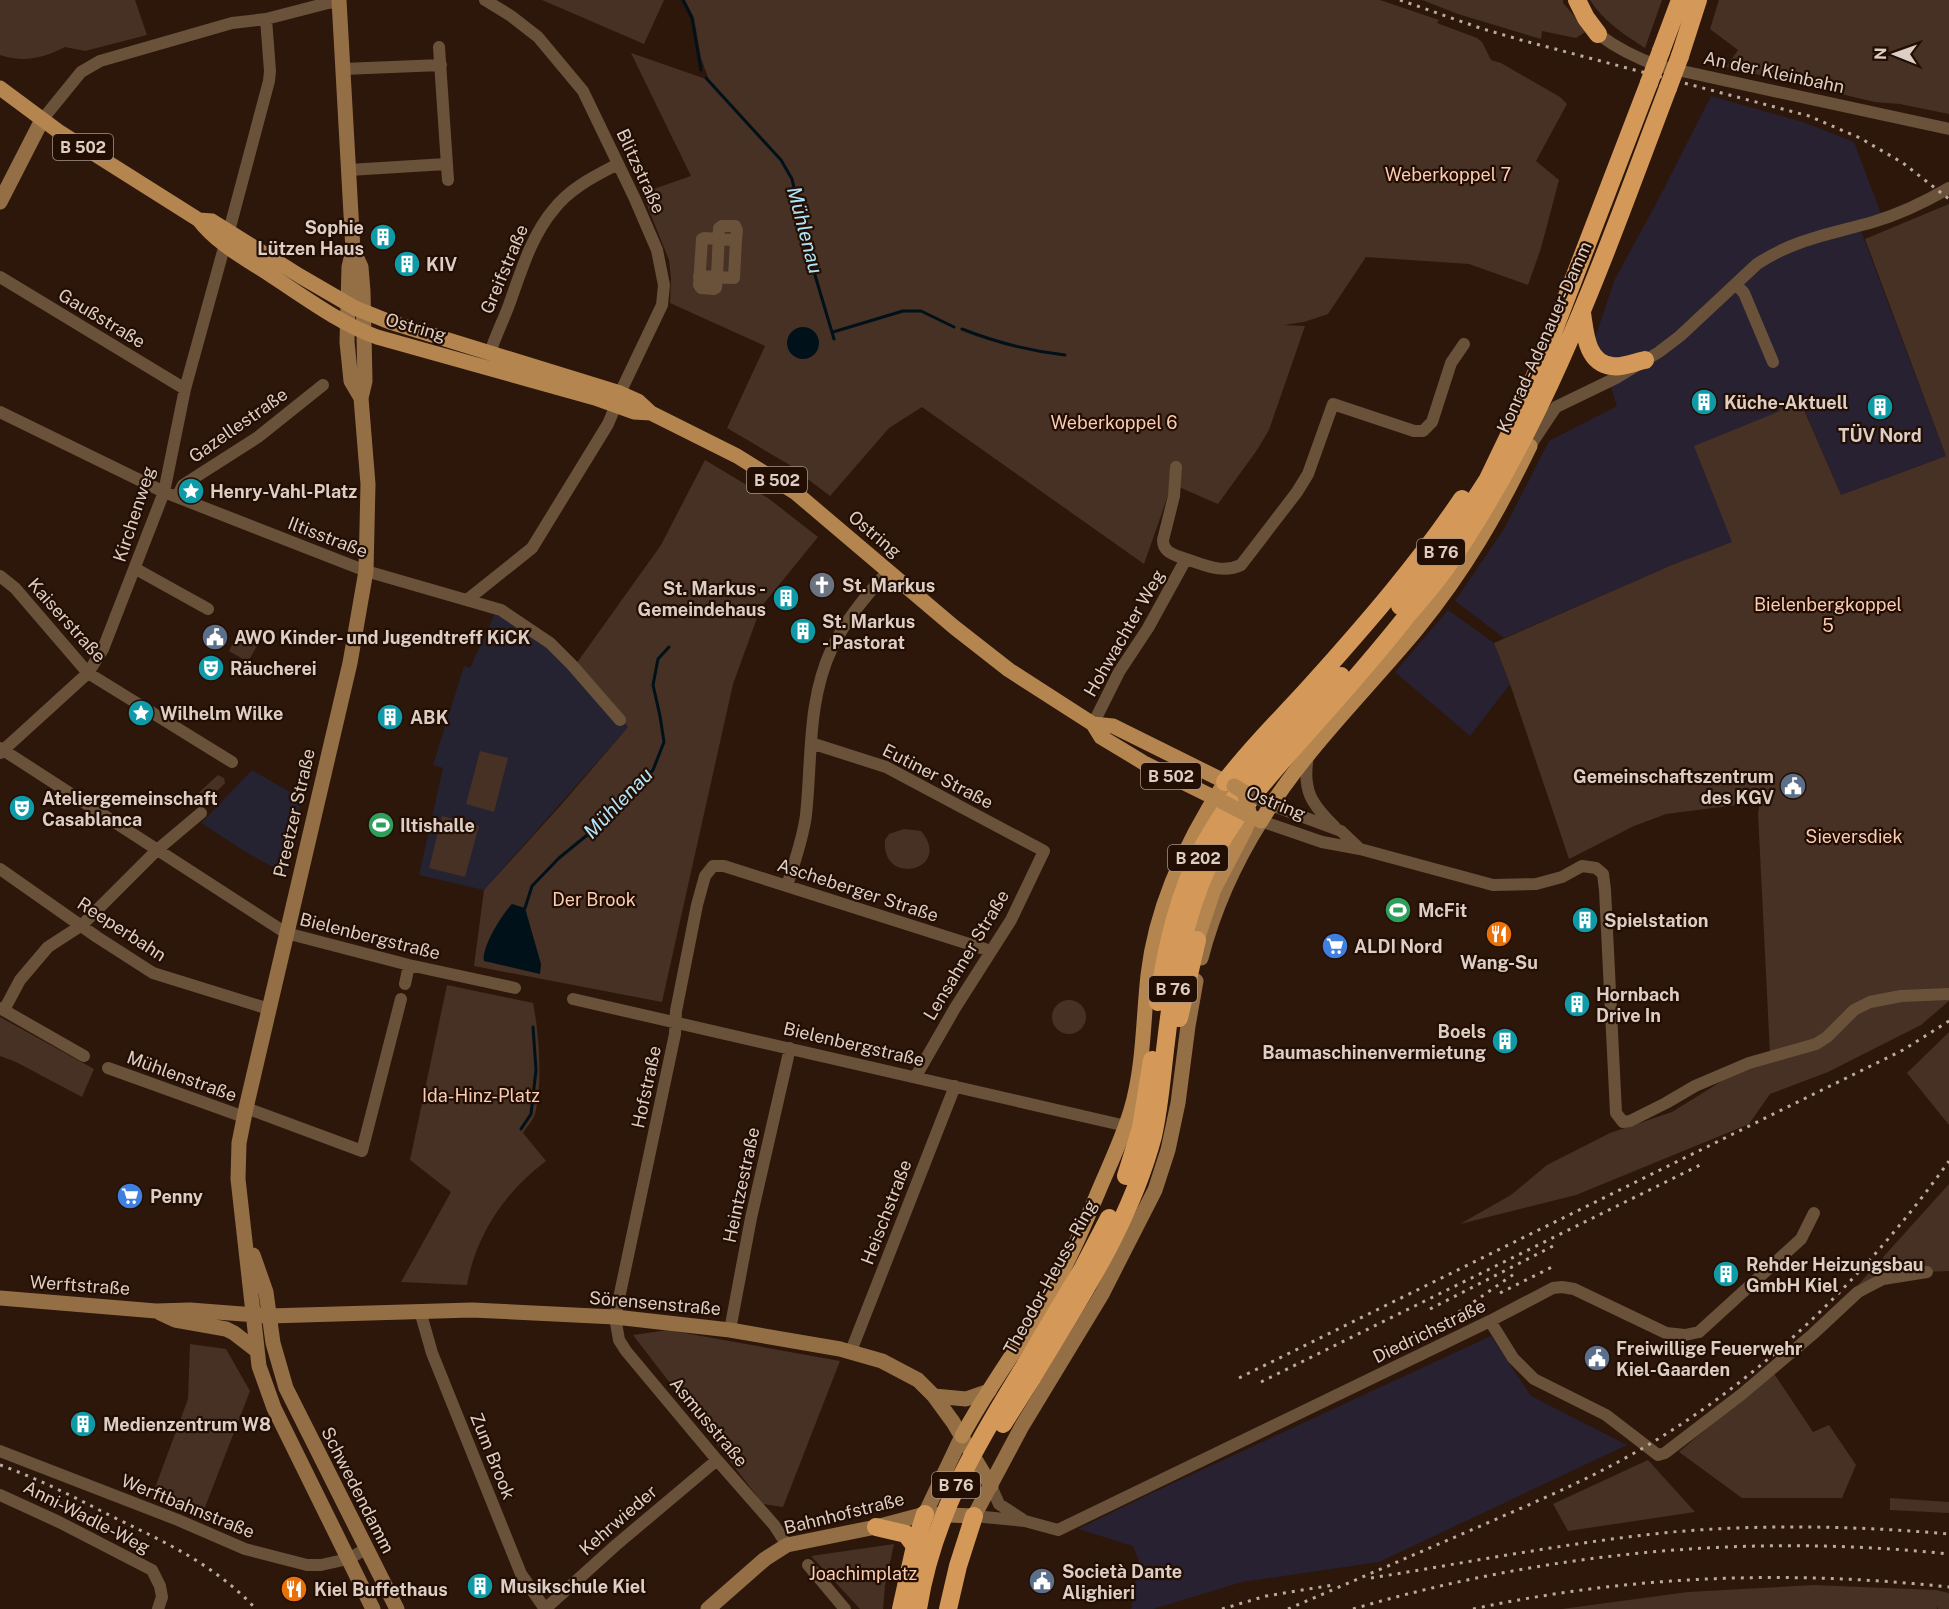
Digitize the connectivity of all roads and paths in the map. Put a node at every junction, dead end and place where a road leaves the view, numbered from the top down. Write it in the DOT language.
graph roads {
  1 [pos="485,0"];
  2 [pos="1577,0"];
  3 [pos="1680,0"];
  4 [pos="1698,0"];
  5 [pos="339,1"];
  6 [pos="266,19"];
  7 [pos="1598,34"];
  8 [pos="439,47"];
  9 [pos="441,65"];
  10 [pos="343,69"];
  11 [pos="0,88"];
  12 [pos="42,120"];
  13 [pos="1949,129"];
  14 [pos="446,164"];
  15 [pos="618,164"];
  16 [pos="349,170"];
  17 [pos="448,180"];
  18 [pos="1949,188"];
  19 [pos="0,202"];
  20 [pos="227,238"];
  21 [pos="719,239"];
  22 [pos="353,250"];
  23 [pos="701,253"];
  24 [pos="718,254"];
  25 [pos="735,255"];
  26 [pos="700,274"];
  27 [pos="717,274"];
  28 [pos="0,277"];
  29 [pos="1736,284"];
  30 [pos="348,304"];
  31 [pos="1581,310"];
  32 [pos="364,312"];
  33 [pos="348,324"];
  34 [pos="364,332"];
  35 [pos="1549,343"];
  36 [pos="1464,344"];
  37 [pos="490,353"];
  38 [pos="1644,360"];
  39 [pos="1773,362"];
  40 [pos="1551,382"];
  41 [pos="323,385"];
  42 [pos="185,389"];
  43 [pos="361,398"];
  44 [pos="618,399"];
  45 [pos="0,412"];
  46 [pos="1530,446"];
  47 [pos="1176,466"];
  48 [pos="164,492"];
  49 [pos="177,496"];
  50 [pos="1186,559"];
  51 [pos="136,569"];
  52 [pos="888,571"];
  53 [pos="366,572"];
  54 [pos="0,576"];
  55 [pos="470,601"];
  56 [pos="208,609"];
  57 [pos="88,673"];
  58 [pos="620,720"];
  59 [pos="1093,724"];
  60 [pos="1300,742"];
  61 [pos="811,743"];
  62 [pos="1,751"];
  63 [pos="232,762"];
  64 [pos="1234,787"];
  65 [pos="1219,800"];
  66 [pos="1266,803"];
  67 [pos="201,813"];
  68 [pos="1252,822"];
  69 [pos="1338,830"];
  70 [pos="1360,849"];
  71 [pos="157,850"];
  72 [pos="1044,851"];
  73 [pos="713,866"];
  74 [pos="0,869"];
  75 [pos="788,886"];
  76 [pos="82,925"];
  77 [pos="286,933"];
  78 [pos="1203,934"];
  79 [pos="991,951"];
  80 [pos="409,965"];
  81 [pos="405,984"];
  82 [pos="515,988"];
  83 [pos="1949,994"];
  84 [pos="401,999"];
  85 [pos="573,999"];
  86 [pos="2,1009"];
  87 [pos="269,1009"];
  88 [pos="676,1024"];
  89 [pos="1166,1046"];
  90 [pos="790,1048"];
  91 [pos="84,1056"];
  92 [pos="108,1068"];
  93 [pos="916,1076"];
  94 [pos="956,1086"];
  95 [pos="1136,1090"];
  96 [pos="245,1112"];
  97 [pos="1126,1126"];
  98 [pos="1134,1155"];
  99 [pos="1814,1213"];
  100 [pos="246,1235"];
  101 [pos="1927,1272"];
  102 [pos="0,1298"];
  103 [pos="156,1311"];
  104 [pos="420,1311"];
  105 [pos="269,1316"];
  106 [pos="615,1317"];
  107 [pos="253,1318"];
  108 [pos="1490,1321"];
  109 [pos="226,1329"];
  110 [pos="730,1330"];
  111 [pos="256,1350"];
  112 [pos="851,1351"];
  113 [pos="1026,1375"];
  114 [pos="286,1388"];
  115 [pos="989,1391"];
  116 [pos="934,1396"];
  117 [pos="274,1408"];
  118 [pos="962,1436"];
  119 [pos="0,1451"];
  120 [pos="717,1460"];
  121 [pos="991,1486"];
  122 [pos="0,1495"];
  123 [pos="925,1514"];
  124 [pos="975,1516"];
  125 [pos="1025,1521"];
  126 [pos="876,1527"];
  127 [pos="787,1545"];
  128 [pos="915,1546"];
  129 [pos="366,1549"];
  130 [pos="348,1559"];
  131 [pos="808,1565"];
  132 [pos="158,1609"];
  133 [pos="373,1609"];
  134 [pos="397,1609"];
  135 [pos="545,1609"];
  136 [pos="708,1609"];
  137 [pos="845,1609"];
  138 [pos="901,1609"];
  139 [pos="918,1609"];
  140 [pos="930,1609"];
  141 [pos="948,1609"];
  1 -- 15 [label="street, Blitzstraße"];
  2 -- 7 [label="highway"];
  3 -- 35 [label="highway, Konrad-Adenauer-Damm / B 76, bridge"];
  4 -- 31 [label="highway, Konrad-Adenauer-Damm / B 76, bridge"];
  5 -- 6 [label="street"];
  5 -- 10 [label="main road, Preetzer Straße"];
  6 -- 12 [label="street"];
  6 -- 20 [label="street, Kirchenweg"];
  7 -- 13 [label="street, An der Kleinbahn"];
  8 -- 9 [label="street"];
  9 -- 10 [label="street"];
  9 -- 14 [label="street"];
  10 -- 16 [label="main road, Preetzer Straße"];
  11 -- 12 [label="main road, Ostring / B 502"];
  12 -- 19 [label="main road"];
  12 -- 20 [label="main road, Ostring / B 502"];
  14 -- 16 [label="street"];
  14 -- 17 [label="street"];
  15 -- 37 [label="street, Greifstraße"];
  15 -- 44 [label="street, Blitzstraße"];
  16 -- 22 [label="main road, Preetzer Straße"];
  18 -- 29 [label="street"];
  20 -- 30 [label="main road, Ostring / B 502"];
  20 -- 33 [label="main road, Ostring / B 502"];
  20 -- 42 [label="street, Kirchenweg"];
  21 -- 23 [label="street"];
  21 -- 24 [label="street"];
  21 -- 25 [label="street"];
  22 -- 30 [label="main road, Preetzer Straße"];
  22 -- 32 [label="main road, Preetzer Straße"];
  23 -- 24 [label="street"];
  23 -- 26 [label="street"];
  24 -- 25 [label="street"];
  24 -- 27 [label="street"];
  25 -- 27 [label="street"];
  26 -- 27 [label="street"];
  26 -- 27 [label="street"];
  28 -- 42 [label="street, Gaußstraße"];
  29 -- 38 [label="street"];
  29 -- 39 [label="street"];
  30 -- 32 [label="main road, Ostring / B 502"];
  30 -- 33 [label="main road, Preetzer Straße"];
  31 -- 38 [label="highway"];
  31 -- 40 [label="highway, Konrad-Adenauer-Damm / B 76"];
  32 -- 34 [label="main road, Preetzer Straße"];
  32 -- 37 [label="main road, Ostring / B 502"];
  33 -- 34 [label="main road, Ostring / B 502"];
  33 -- 43 [label="main road, Preetzer Straße"];
  34 -- 43 [label="main road, Preetzer Straße"];
  34 -- 44 [label="main road, Ostring / B 502"];
  35 -- 60 [label="highway, Konrad-Adenauer-Damm / B 76"];
  35 -- 64 [label="highway, B 76"];
  36 -- 50 [label="street, Hohwachter Weg"];
  37 -- 44 [label="main road, Ostring / B 502"];
  38 -- 46 [label="street"];
  40 -- 46 [label="highway, B 76"];
  40 -- 60 [label="highway, Konrad-Adenauer-Damm / B 76"];
  41 -- 49 [label="street, Gazellestraße"];
  42 -- 48 [label="street, Kirchenweg"];
  43 -- 53 [label="main road, Preetzer Straße"];
  44 -- 52 [label="main road, Ostring / B 502"];
  44 -- 55 [label="street, Blitzstraße"];
  45 -- 48 [label="street, Iltisstraße"];
  46 -- 60 [label="main road, Konrad-Adenauer-Damm"];
  47 -- 50 [label="street, Hohwachter Weg"];
  48 -- 49 [label="street, Iltisstraße"];
  48 -- 51 [label="street, Kirchenweg"];
  49 -- 53 [label="street, Iltisstraße"];
  50 -- 59 [label="street, Hohwachter Weg"];
  51 -- 56 [label="street"];
  51 -- 57 [label="street, Kirchenweg"];
  52 -- 59 [label="main road, Ostring / B 502"];
  52 -- 61 [label="street"];
  53 -- 55 [label="street, Iltisstraße"];
  53 -- 77 [label="main road, Preetzer Straße"];
  54 -- 57 [label="street, Kaiserstraße"];
  55 -- 58 [label="street, Iltisstraße"];
  57 -- 62 [label="street, Kirchenweg"];
  57 -- 63 [label="street, Kaiserstraße"];
  59 -- 64 [label="main road, Ostring / B 502"];
  59 -- 65 [label="main road, Ostring / B 502"];
  60 -- 66 [label="main road, Konrad-Adenauer-Damm"];
  60 -- 69 [label="street, Ostring"];
  60 -- 89 [label="highway, Theodor-Heuss-Ring / B 76"];
  60 -- 98 [label="highway, Theodor-Heuss-Ring / B 202"];
  61 -- 72 [label="street, Eutiner Straße"];
  61 -- 75 [label="street"];
  62 -- 71 [label="street, Bielenbergstraße"];
  64 -- 65 [label="main road, B 76"];
  64 -- 66 [label="street, Ostring, bridge"];
  64 -- 68 [label="main road, bridge"];
  65 -- 68 [label="main road, Ostring / B 502, bridge"];
  65 -- 95 [label="main road"];
  66 -- 68 [label="main road"];
  66 -- 69 [label="street, Ostring"];
  67 -- 71 [label="street"];
  68 -- 70 [label="street, Ostring"];
  68 -- 78 [label="main road"];
  68 -- 78 [label="main road"];
  69 -- 70 [label="street, Ostring"];
  70 -- 83 [label="street, Ostring"];
  71 -- 76 [label="street"];
  71 -- 77 [label="street, Bielenbergstraße"];
  72 -- 79 [label="street, Lensahner Straße"];
  73 -- 75 [label="street, Ascheberger Straße"];
  73 -- 88 [label="street, Hofstraße"];
  74 -- 76 [label="street, Reeperbahn"];
  75 -- 79 [label="street, Ascheberger Straße"];
  76 -- 86 [label="street"];
  76 -- 87 [label="street, Reeperbahn"];
  77 -- 80 [label="street, Bielenbergstraße"];
  77 -- 87 [label="main road, Preetzer Straße"];
  78 -- 89 [label="highway, B 76"];
  78 -- 121 [label="main road"];
  79 -- 93 [label="street, Lensahner Straße"];
  80 -- 81 [label="street"];
  80 -- 82 [label="street, Bielenbergstraße"];
  84 -- 96 [label="street, Mühlenstraße"];
  85 -- 88 [label="street, Bielenbergstraße"];
  86 -- 91 [label="street"];
  87 -- 96 [label="main road, Preetzer Straße"];
  88 -- 90 [label="street, Bielenbergstraße"];
  88 -- 106 [label="street, Hofstraße"];
  89 -- 113 [label="highway, Theodor-Heuss-Ring / B 76"];
  90 -- 93 [label="street, Bielenbergstraße"];
  90 -- 110 [label="street, Heintzestraße"];
  92 -- 96 [label="street, Mühlenstraße"];
  93 -- 94 [label="street, Bielenbergstraße"];
  94 -- 97 [label="street, Bielenbergstraße"];
  94 -- 112 [label="street, Heischstraße"];
  95 -- 97 [label="main road"];
  95 -- 98 [label="highway"];
  96 -- 100 [label="main road, Preetzer Straße"];
  97 -- 115 [label="main road"];
  98 -- 113 [label="highway, Theodor-Heuss-Ring / B 202"];
  99 -- 108 [label="street, Diedrichstraße"];
  100 -- 105 [label="main road, Preetzer Straße"];
  100 -- 107 [label="main road, Preetzer Straße"];
  101 -- 108 [label="street"];
  102 -- 103 [label="main road, Werftstraße"];
  103 -- 107 [label="main road, Werftstraße"];
  103 -- 109 [label="main road, Werftstraße"];
  104 -- 105 [label="main road, Sörensenstraße"];
  104 -- 106 [label="main road, Sörensenstraße"];
  104 -- 135 [label="street, Zum Brook"];
  105 -- 107 [label="main road, Sörensenstraße"];
  105 -- 114 [label="main road, Schwedendamm"];
  106 -- 110 [label="main road, Sörensenstraße"];
  106 -- 120 [label="street, Asmusstraße"];
  107 -- 109 [label="main road, Werftstraße"];
  107 -- 111 [label="main road"];
  108 -- 125 [label="street, Diedrichstraße"];
  109 -- 111 [label="main road, Werftstraße"];
  110 -- 112 [label="main road, Sörensenstraße"];
  111 -- 117 [label="main road"];
  112 -- 116 [label="main road, Sörensenstraße"];
  113 -- 139 [label="highway, Theodor-Heuss-Ring / B 76, bridge"];
  113 -- 140 [label="highway, Theodor-Heuss-Ring / B 76, bridge"];
  114 -- 117 [label="street"];
  114 -- 129 [label="main road, Schwedendamm"];
  115 -- 116 [label="main road"];
  115 -- 118 [label="main road"];
  116 -- 118 [label="main road, Sörensenstraße"];
  117 -- 130 [label="main road"];
  118 -- 121 [label="main road, Sörensenstraße"];
  118 -- 123 [label="main road"];
  119 -- 130 [label="street, Werftbahnstraße"];
  120 -- 127 [label="street, Asmusstraße"];
  120 -- 135 [label="street, Kehrwieder"];
  121 -- 124 [label="main road"];
  121 -- 125 [label="street, Diedrichstraße"];
  122 -- 132 [label="street, Anni-Wadle-Weg"];
  123 -- 124 [label="main road, Bahnhofstraße"];
  123 -- 126 [label="main road, Bahnhofstraße"];
  123 -- 128 [label="highway, B 76"];
  124 -- 125 [label="street, Diedrichstraße"];
  124 -- 141 [label="highway, B 76"];
  126 -- 127 [label="main road, Bahnhofstraße"];
  126 -- 128 [label="highway"];
  127 -- 136 [label="main road, Bahnhofstraße"];
  128 -- 138 [label="highway, B 76"];
  129 -- 130 [label="street, Werftbahnstraße"];
  129 -- 134 [label="main road, Schwedendamm"];
  130 -- 133 [label="main road"];
  131 -- 137 [label="street"];
}
